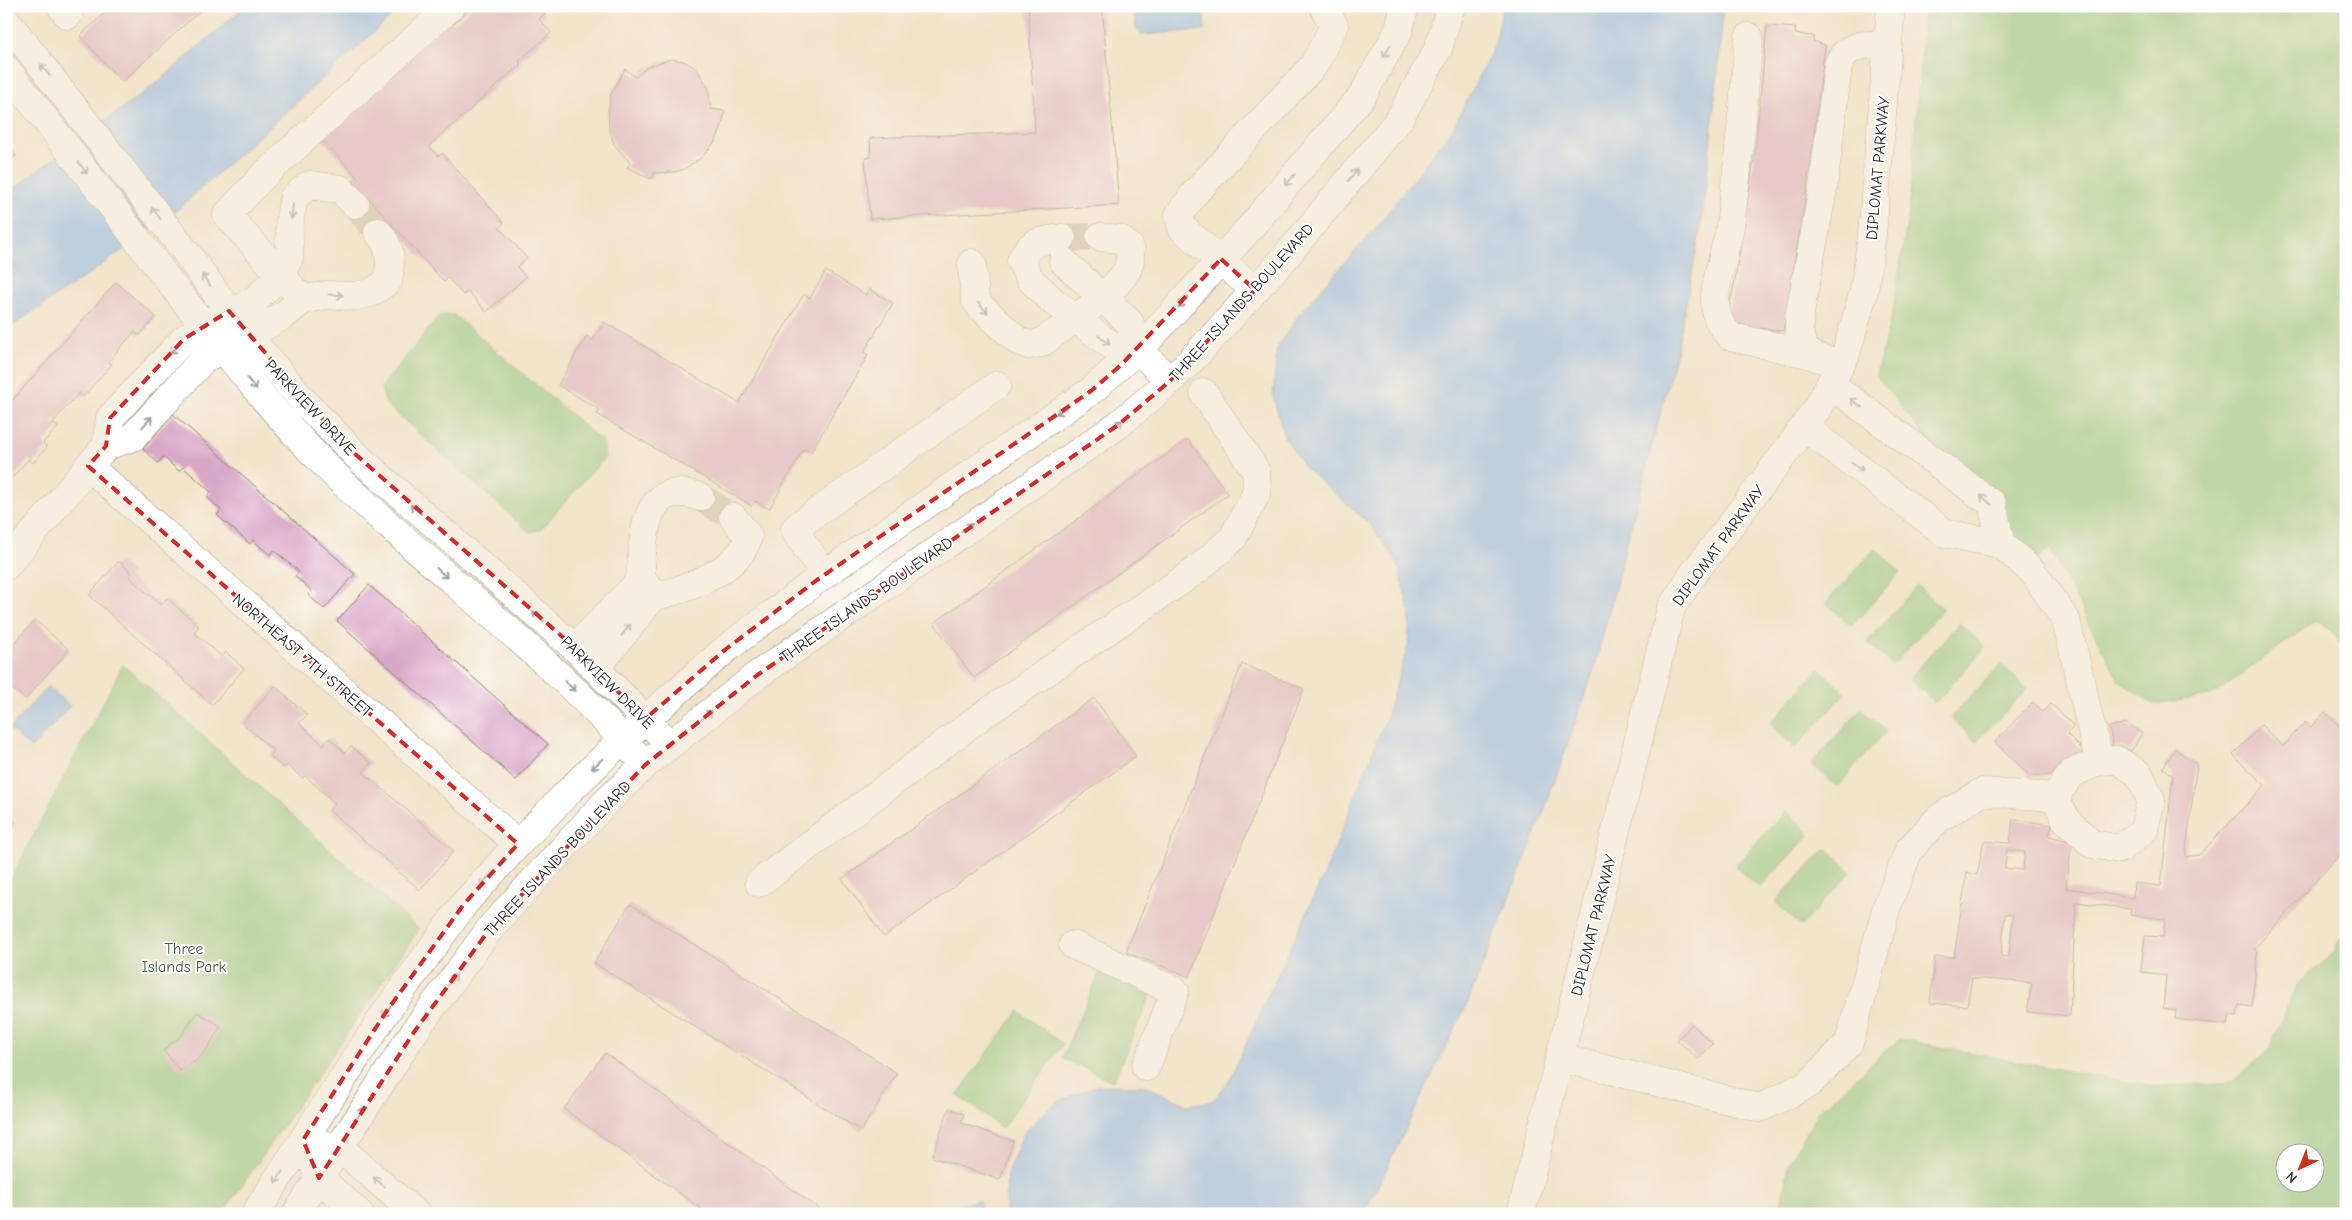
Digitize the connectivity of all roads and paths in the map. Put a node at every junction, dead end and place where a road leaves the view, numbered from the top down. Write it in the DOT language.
graph roads {
  1 [pos="451,6"];
  2 [pos="1323,6"];
  3 [pos="1406,6"];
  4 [pos="1451,6"];
  5 [pos="1891,6"];
  6 [pos="6,20"];
  7 [pos="1749,37"];
  8 [pos="1888,44"];
  9 [pos="6,69"];
  10 [pos="355,204"];
  11 [pos="378,232"];
  12 [pos="1100,237"];
  13 [pos="1221,260"];
  14 [pos="972,263"];
  15 [pos="280,275"];
  16 [pos="1255,290"];
  17 [pos="1101,297"];
  18 [pos="303,300"];
  19 [pos="229,311"];
  20 [pos="1075,318"];
  21 [pos="204,325"];
  22 [pos="245,333"];
  23 [pos="220,347"];
  24 [pos="1138,349"];
  25 [pos="1808,354"];
  26 [pos="1835,374"];
  27 [pos="1170,381"];
  28 [pos="997,385"];
  29 [pos="1204,393"];
  30 [pos="307,405"];
  31 [pos="286,424"];
  32 [pos="1804,427"];
  33 [pos="106,446"];
  34 [pos="88,466"];
  35 [pos="700,497"];
  36 [pos="733,517"];
  37 [pos="2001,544"];
  38 [pos="6,566"];
  39 [pos="825,574"];
  40 [pos="647,589"];
  41 [pos="575,648"];
  42 [pos="596,668"];
  43 [pos="646,719"];
  44 [pos="623,739"];
  45 [pos="669,745"];
  46 [pos="2099,761"];
  47 [pos="646,765"];
  48 [pos="2055,797"];
  49 [pos="518,844"];
  50 [pos="759,882"];
  51 [pos="1073,945"];
  52 [pos="1561,1058"];
  53 [pos="1146,1067"];
  54 [pos="303,1140"];
  55 [pos="338,1147"];
  56 [pos="319,1178"];
  57 [pos="255,1214"];
  58 [pos="296,1214"];
  59 [pos="360,1214"];
  60 [pos="416,1214"];
  61 [pos="1521,1214"];
  1 -- 15 [label="street"];
  2 -- 13 [label="street"];
  3 -- 13 [label="street, one-way"];
  16 -- 4 [label="street, THREE ISLANDS BOULEVARD, one-way"];
  5 -- 8 [label="street, DIPLOMAT PARKWAY"];
  19 -- 6 [label="street, PARKVIEW DRIVE, one-way"];
  7 -- 25 [label="street"];
  8 -- 25 [label="street"];
  8 -- 26 [label="street, DIPLOMAT PARKWAY"];
  9 -- 21 [label="street, PARKVIEW DRIVE, one-way"];
  10 -- 15 [label="street, one-way"];
  18 -- 11 [label="street, one-way"];
  12 -- 17 [label="street"];
  13 -- 16 [label="street"];
  13 -- 24 [label="street, one-way"];
  14 -- 20 [label="street, one-way"];
  15 -- 18 [label="street"];
  15 -- 19 [label="street"];
  16 -- 27 [label="street, THREE ISLANDS BOULEVARD"];
  17 -- 20 [label="street"];
  17 -- 20 [label="street"];
  17 -- 24 [label="street"];
  18 -- 22 [label="street"];
  19 -- 21 [label="street"];
  19 -- 22 [label="street, PARKVIEW DRIVE"];
  20 -- 24 [label="street, one-way"];
  21 -- 23 [label="street, PARKVIEW DRIVE"];
  21 -- 33 [label="street, one-way"];
  22 -- 23 [label="street"];
  22 -- 30 [label="street, PARKVIEW DRIVE"];
  23 -- 31 [label="street, PARKVIEW DRIVE, one-way"];
  33 -- 23 [label="street, one-way"];
  24 -- 27 [label="street"];
  24 -- 39 [label="street, one-way"];
  25 -- 26 [label="street"];
  26 -- 32 [label="street, DIPLOMAT PARKWAY"];
  37 -- 26 [label="street, one-way"];
  45 -- 27 [label="street, THREE ISLANDS BOULEVARD, one-way"];
  28 -- 39 [label="street"];
  29 -- 50 [label="street"];
  30 -- 31 [label="street"];
  41 -- 30 [label="street, PARKVIEW DRIVE, one-way"];
  31 -- 44 [label="street, PARKVIEW DRIVE, one-way"];
  32 -- 37 [label="street, one-way"];
  32 -- 52 [label="street, DIPLOMAT PARKWAY"];
  33 -- 34 [label="street"];
  34 -- 38 [label="street"];
  34 -- 49 [label="street, NORTHEAST 7TH STREET"];
  35 -- 40 [label="street"];
  36 -- 40 [label="street"];
  37 -- 46 [label="street"];
  39 -- 43 [label="street"];
  40 -- 41 [label="street"];
  42 -- 40 [label="street, one-way"];
  41 -- 42 [label="street, PARKVIEW DRIVE"];
  42 -- 43 [label="street, PARKVIEW DRIVE"];
  43 -- 44 [label="street"];
  43 -- 45 [label="street, PARKVIEW DRIVE"];
  44 -- 47 [label="street, PARKVIEW DRIVE"];
  44 -- 49 [label="street, one-way"];
  45 -- 47 [label="street, THREE ISLANDS BOULEVARD"];
  46 -- 48 [label="street"];
  46 -- 48 [label="street"];
  55 -- 47 [label="street, THREE ISLANDS BOULEVARD, one-way"];
  48 -- 52 [label="street"];
  49 -- 54 [label="street, one-way"];
  51 -- 53 [label="street"];
  52 -- 61 [label="street, DIPLOMAT PARKWAY"];
  54 -- 55 [label="street"];
  54 -- 56 [label="street"];
  54 -- 57 [label="street, one-way"];
  55 -- 56 [label="street, THREE ISLANDS BOULEVARD"];
  60 -- 55 [label="street, one-way"];
  56 -- 58 [label="street, THREE ISLANDS BOULEVARD"];
  56 -- 59 [label="street"];
}
